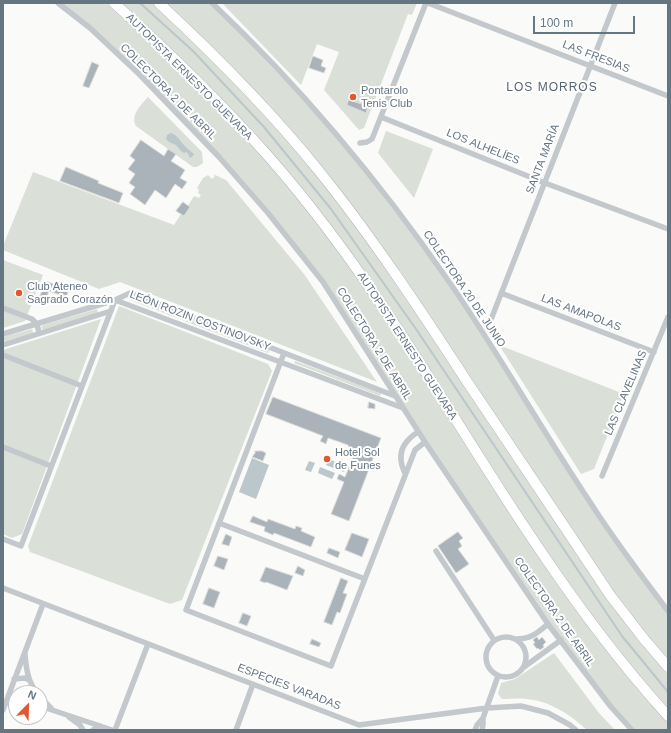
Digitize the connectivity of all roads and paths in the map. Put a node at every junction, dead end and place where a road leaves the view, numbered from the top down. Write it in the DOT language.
graph roads {
  1 [pos="58,3"];
  2 [pos="114,3"];
  3 [pos="159,3"];
  4 [pos="212,3"];
  5 [pos="427,3"];
  6 [pos="615,3"];
  7 [pos="590,66"];
  8 [pos="668,96"];
  9 [pos="380,118"];
  10 [pos="360,143"];
  11 [pos="545,183"];
  12 [pos="668,229"];
  13 [pos="501,293"];
  14 [pos="115,300"];
  15 [pos="3,308"];
  16 [pos="111,311"];
  17 [pos="668,317"];
  18 [pos="490,322"];
  19 [pos="37,324"];
  20 [pos="39,333"];
  21 [pos="3,334"];
  22 [pos="3,345"];
  23 [pos="654,352"];
  24 [pos="284,353"];
  25 [pos="3,355"];
  26 [pos="280,362"];
  27 [pos="82,386"];
  28 [pos="396,396"];
  29 [pos="403,408"];
  30 [pos="418,432"];
  31 [pos="425,442"];
  32 [pos="3,448"];
  33 [pos="52,466"];
  34 [pos="405,473"];
  35 [pos="602,476"];
  36 [pos="219,523"];
  37 [pos="3,539"];
  38 [pos="436,552"];
  39 [pos="365,579"];
  40 [pos="3,588"];
  41 [pos="43,604"];
  42 [pos="668,611"];
  43 [pos="548,624"];
  44 [pos="516,639"];
  45 [pos="494,640"];
  46 [pos="560,640"];
  47 [pos="148,644"];
  48 [pos="25,652"];
  49 [pos="524,668"];
  50 [pos="668,668"];
  51 [pos="498,676"];
  52 [pos="14,679"];
  53 [pos="29,680"];
  54 [pos="253,684"];
  55 [pos="12,685"];
  56 [pos="31,685"];
  57 [pos="8,697"];
  58 [pos="48,704"];
  59 [pos="48,708"];
  60 [pos="487,708"];
  61 [pos="3,710"];
  62 [pos="55,710"];
  63 [pos="67,715"];
  64 [pos="668,716"];
  65 [pos="483,718"];
  66 [pos="100,726"];
  67 [pos="358,727"];
  68 [pos="83,730"];
  69 [pos="93,730"];
  70 [pos="113,730"];
  71 [pos="236,730"];
  72 [pos="475,730"];
  73 [pos="482,730"];
  74 [pos="576,730"];
  75 [pos="632,730"];
  1 -- 28 [label="street, COLECTORA 2 DE ABRIL"];
  2 -- 64 [label="highway, AUTOPISTA ERNESTO GUEVARA"];
  3 -- 50 [label="highway"];
  4 -- 42 [label="street, COLECTORA 20 DE JUNIO"];
  5 -- 7 [label="street, LAS FRESIAS"];
  5 -- 9 [label="street"];
  6 -- 7 [label="street, SANTA MARÍA"];
  7 -- 8 [label="street, LAS FRESIAS"];
  7 -- 11 [label="street, SANTA MARÍA"];
  9 -- 10 [label="street"];
  9 -- 11 [label="street, LOS ALHELÍES"];
  11 -- 12 [label="street, LOS ALHELÍES"];
  11 -- 13 [label="street, SANTA MARÍA"];
  13 -- 18 [label="street, SANTA MARÍA"];
  13 -- 23 [label="street, LAS AMAPOLAS"];
  14 -- 16 [label="street"];
  14 -- 19 [label="street"];
  14 -- 24 [label="street, LEÓN ROZIN COSTINOVSKY"];
  14 -- 26 [label="street, LEÓN ROZIN COSTINOVSKY"];
  15 -- 19 [label="street"];
  16 -- 20 [label="street"];
  16 -- 27 [label="street"];
  17 -- 23 [label="street, LAS CLAVELINAS"];
  19 -- 20 [label="street"];
  19 -- 21 [label="street"];
  20 -- 22 [label="street"];
  23 -- 35 [label="street, LAS CLAVELINAS"];
  24 -- 26 [label="street"];
  24 -- 28 [label="street, LEÓN ROZIN COSTINOVSKY"];
  25 -- 27 [label="street"];
  26 -- 29 [label="street, LEÓN ROZIN COSTINOVSKY"];
  26 -- 36 [label="street"];
  27 -- 33 [label="street"];
  28 -- 29 [label="street, COLECTORA 2 DE ABRIL"];
  29 -- 30 [label="street, COLECTORA 2 DE ABRIL"];
  30 -- 31 [label="street, COLECTORA 2 DE ABRIL"];
  30 -- 34 [label="street"];
  31 -- 34 [label="street"];
  31 -- 43 [label="street, COLECTORA 2 DE ABRIL"];
  32 -- 33 [label="street"];
  33 -- 37 [label="street"];
  34 -- 39 [label="street"];
  36 -- 39 [label="street"];
  36 -- 39 [label="street"];
  38 -- 45 [label="street"];
  40 -- 41 [label="street, ESPECIES VARADAS"];
  41 -- 47 [label="street, ESPECIES VARADAS"];
  41 -- 48 [label="street"];
  43 -- 44 [label="street"];
  43 -- 46 [label="street, COLECTORA 2 DE ABRIL"];
  44 -- 45 [label="street"];
  44 -- 49 [label="street"];
  45 -- 51 [label="street"];
  46 -- 49 [label="street"];
  46 -- 75 [label="street, COLECTORA 2 DE ABRIL"];
  47 -- 54 [label="street, ESPECIES VARADAS"];
  47 -- 70 [label="street"];
  48 -- 52 [label="street"];
  48 -- 53 [label="street"];
  49 -- 51 [label="street"];
  51 -- 60 [label="street"];
  52 -- 53 [label="street"];
  52 -- 55 [label="street"];
  53 -- 56 [label="street"];
  54 -- 67 [label="street, ESPECIES VARADAS"];
  54 -- 71 [label="street"];
  57 -- 61 [label="street"];
  58 -- 62 [label="street"];
  59 -- 62 [label="street"];
  60 -- 65 [label="street"];
  60 -- 67 [label="street, ESPECIES VARADAS"];
  60 -- 74 [label="street, ESPECIES VARADAS"];
  62 -- 63 [label="street"];
  63 -- 66 [label="street"];
  63 -- 68 [label="street"];
  65 -- 72 [label="street"];
  65 -- 73 [label="street"];
  66 -- 69 [label="street"];
  66 -- 70 [label="street"];
}
